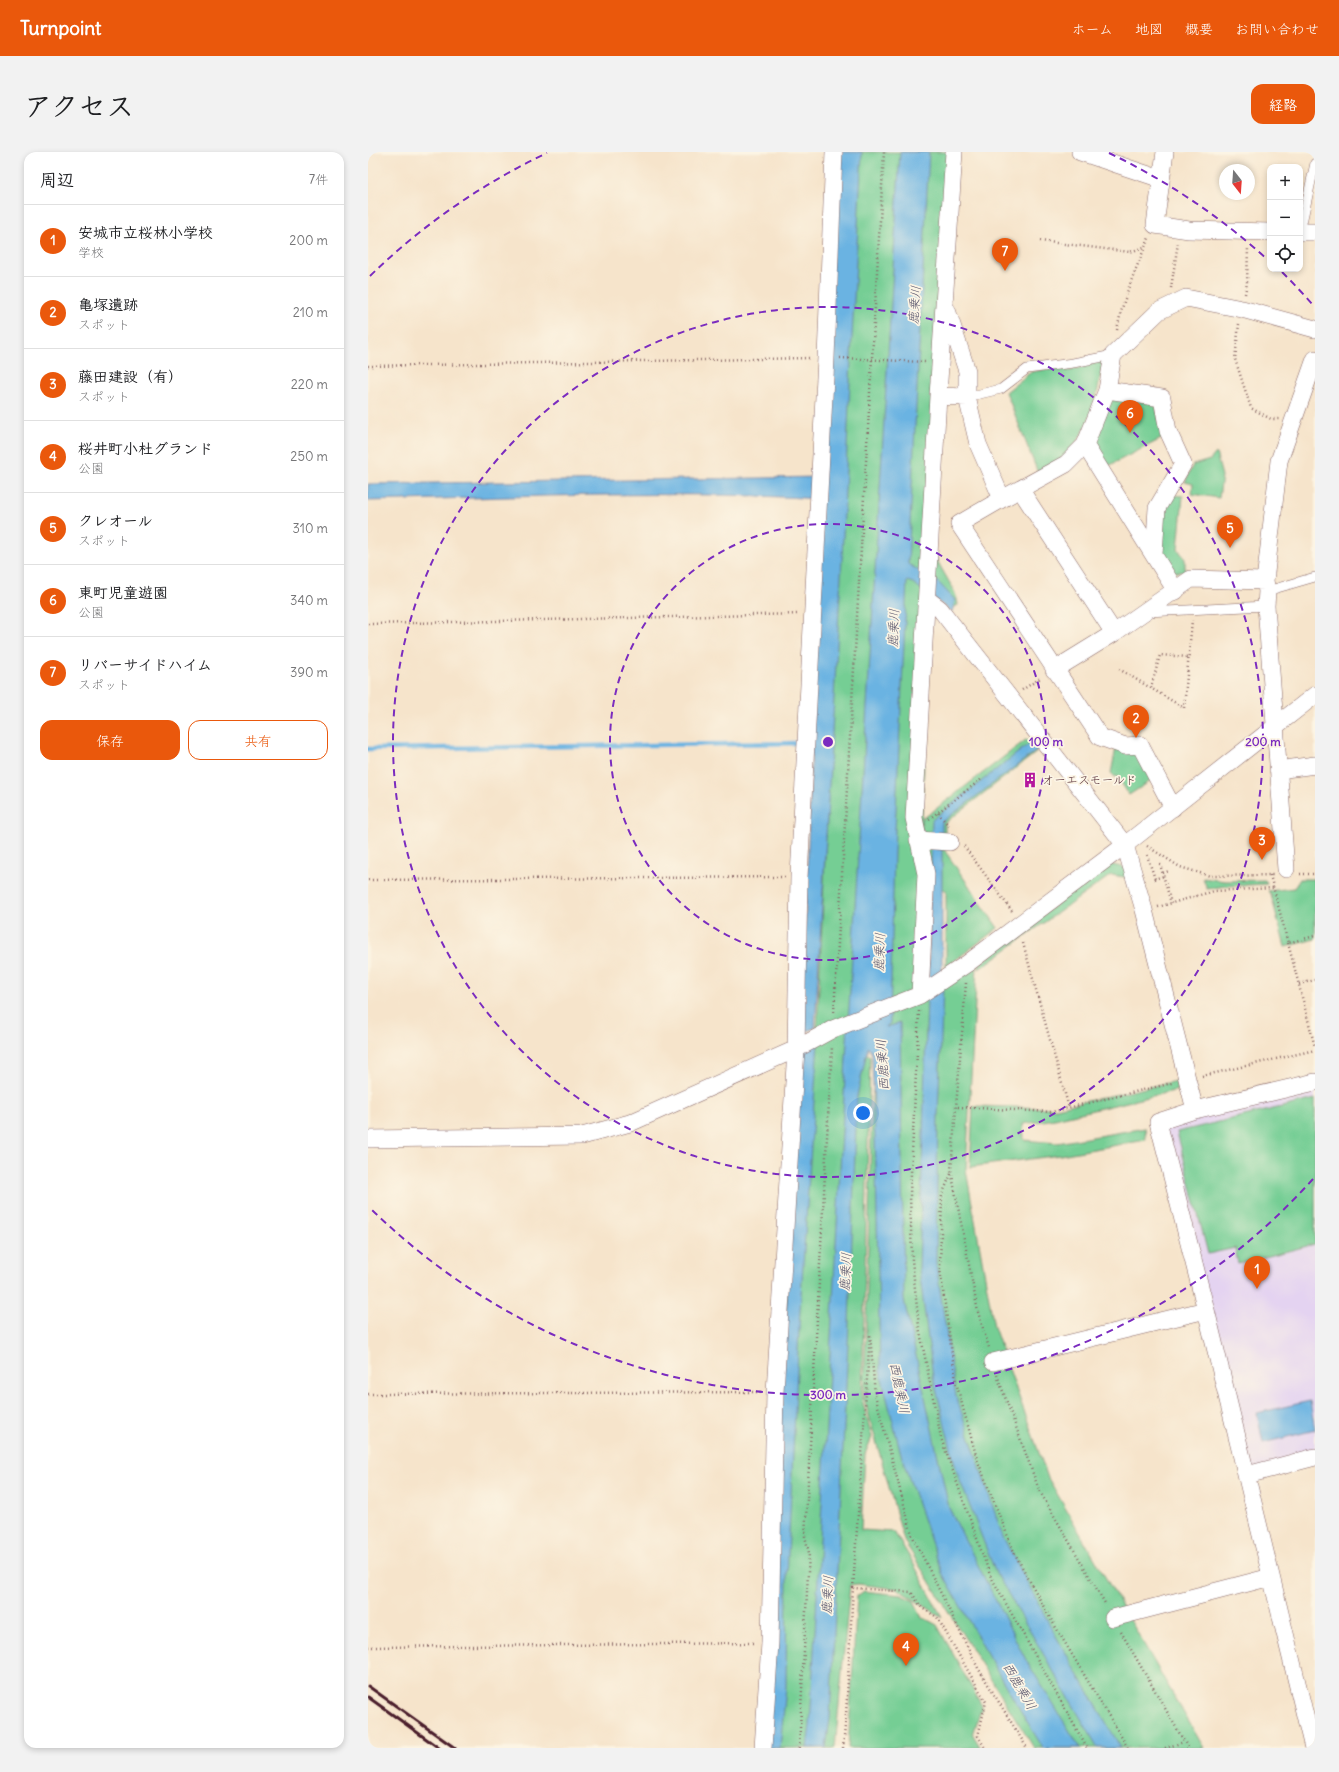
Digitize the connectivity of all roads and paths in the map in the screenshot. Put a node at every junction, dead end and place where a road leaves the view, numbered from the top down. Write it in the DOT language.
graph roads {
  1 [pos="834,152"];
  2 [pos="884,152"];
  3 [pos="954,152"];
  4 [pos="1080,152"];
  5 [pos="1165,152"];
  6 [pos="1315,163"];
  7 [pos="1160,179"];
  8 [pos="1303,218"];
  9 [pos="1154,225"];
  10 [pos="1181,229"];
  11 [pos="1267,232"];
  12 [pos="1303,232"];
  13 [pos="1315,232"];
  14 [pos="1248,233"];
  15 [pos="1040,241"];
  16 [pos="1145,247"];
  17 [pos="944,302"];
  18 [pos="1168,307"];
  19 [pos="1242,309"];
  20 [pos="1315,329"];
  21 [pos="1113,355"];
  22 [pos="826,358"];
  23 [pos="873,358"];
  24 [pos="1315,359"];
  25 [pos="940,363"];
  26 [pos="368,366"];
  27 [pos="1107,390"];
  28 [pos="938,396"];
  29 [pos="967,397"];
  30 [pos="1293,419"];
  31 [pos="1085,445"];
  32 [pos="1020,489"];
  33 [pos="1002,499"];
  34 [pos="1154,554"];
  35 [pos="1315,577"];
  36 [pos="928,589"];
  37 [pos="1176,591"];
  38 [pos="1266,593"];
  39 [pos="1193,610"];
  40 [pos="1144,612"];
  41 [pos="813,614"];
  42 [pos="368,624"];
  43 [pos="1114,633"];
  44 [pos="1189,657"];
  45 [pos="1119,669"];
  46 [pos="1054,670"];
  47 [pos="1151,688"];
  48 [pos="1315,695"];
  49 [pos="1009,698"];
  50 [pos="1274,728"];
  51 [pos="1315,765"];
  52 [pos="1278,770"];
  53 [pos="984,778"];
  54 [pos="1173,808"];
  55 [pos="938,813"];
  56 [pos="939,838"];
  57 [pos="1125,845"];
  58 [pos="1146,845"];
  59 [pos="1147,854"];
  60 [pos="1160,864"];
  61 [pos="1169,871"];
  62 [pos="1163,873"];
  63 [pos="1285,873"];
  64 [pos="1315,874"];
  65 [pos="1270,875"];
  66 [pos="1164,876"];
  67 [pos="799,877"];
  68 [pos="1154,879"];
  69 [pos="368,880"];
  70 [pos="1149,880"];
  71 [pos="1273,888"];
  72 [pos="1171,903"];
  73 [pos="1144,910"];
  74 [pos="1013,912"];
  75 [pos="1315,936"];
  76 [pos="1288,943"];
  77 [pos="1023,944"];
  78 [pos="1315,980"];
  79 [pos="1299,984"];
  80 [pos="925,992"];
  81 [pos="833,1029"];
  82 [pos="1315,1047"];
  83 [pos="796,1049"];
  84 [pos="1315,1050"];
  85 [pos="1200,1076"];
  86 [pos="1177,1082"];
  87 [pos="1315,1082"];
  88 [pos="958,1107"];
  89 [pos="1069,1108"];
  90 [pos="1195,1110"];
  91 [pos="368,1139"];
  92 [pos="952,1174"];
  93 [pos="1206,1310"];
  94 [pos="993,1362"];
  95 [pos="775,1392"];
  96 [pos="368,1394"];
  97 [pos="1315,1457"];
  98 [pos="1247,1475"];
  99 [pos="1271,1577"];
  100 [pos="853,1588"];
  101 [pos="1114,1618"];
  102 [pos="770,1643"];
  103 [pos="368,1647"];
  104 [pos="1184,1742"];
  105 [pos="763,1748"];
  106 [pos="799,1748"];
  107 [pos="843,1748"];
  108 [pos="985,1748"];
  109 [pos="1027,1748"];
  110 [pos="1087,1748"];
  111 [pos="1128,1748"];
  112 [pos="1165,1748"];
  113 [pos="1313,1748"];
  1 -- 22 [label="street"];
  2 -- 23 [label="path"];
  3 -- 17 [label="street"];
  4 -- 7 [label="street"];
  5 -- 7 [label="street"];
  6 -- 8 [label="lane"];
  7 -- 9 [label="street"];
  9 -- 10 [label="street"];
  9 -- 16 [label="path"];
  10 -- 14 [label="street"];
  10 -- 18 [label="path"];
  11 -- 14 [label="street"];
  12 -- 13 [label="street"];
  14 -- 19 [label="path"];
  15 -- 16 [label="path"];
  16 -- 21 [label="path"];
  17 -- 25 [label="street"];
  17 -- 29 [label="street"];
  18 -- 19 [label="street"];
  18 -- 21 [label="street"];
  19 -- 20 [label="street"];
  19 -- 30 [label="path"];
  21 -- 27 [label="street"];
  21 -- 29 [label="lane"];
  22 -- 23 [label="path"];
  22 -- 26 [label="path"];
  22 -- 41 [label="street"];
  23 -- 25 [label="path"];
  23 -- 81 [label="path"];
  24 -- 30 [label="street"];
  25 -- 28 [label="street"];
  27 -- 31 [label="street"];
  27 -- 34 [label="street"];
  28 -- 29 [label="street"];
  28 -- 36 [label="street"];
  29 -- 33 [label="street"];
  30 -- 38 [label="street"];
  31 -- 32 [label="street"];
  31 -- 34 [label="street"];
  32 -- 33 [label="street"];
  32 -- 43 [label="street"];
  33 -- 46 [label="street"];
  34 -- 37 [label="street"];
  35 -- 38 [label="lane"];
  36 -- 49 [label="street"];
  36 -- 56 [label="street"];
  37 -- 38 [label="street"];
  37 -- 40 [label="street"];
  38 -- 39 [label="lane"];
  38 -- 50 [label="street"];
  39 -- 40 [label="lane"];
  39 -- 44 [label="path"];
  40 -- 43 [label="street"];
  41 -- 42 [label="path"];
  41 -- 67 [label="street"];
  43 -- 46 [label="street"];
  44 -- 47 [label="path"];
  44 -- 47 [label="path"];
  45 -- 47 [label="path"];
  46 -- 49 [label="path"];
  46 -- 54 [label="street"];
  48 -- 50 [label="street"];
  49 -- 57 [label="street"];
  50 -- 52 [label="street"];
  50 -- 54 [label="street"];
  51 -- 52 [label="street"];
  52 -- 63 [label="street"];
  53 -- 55 [label="path"];
  54 -- 57 [label="street"];
  55 -- 56 [label="path"];
  55 -- 56 [label="path"];
  56 -- 74 [label="path"];
  56 -- 80 [label="street"];
  57 -- 73 [label="street"];
  57 -- 80 [label="street"];
  58 -- 65 [label="path"];
  59 -- 68 [label="path"];
  60 -- 62 [label="path"];
  61 -- 62 [label="path"];
  62 -- 66 [label="path"];
  63 -- 64 [label="path"];
  63 -- 65 [label="path"];
  65 -- 71 [label="path"];
  66 -- 68 [label="path"];
  66 -- 72 [label="path"];
  67 -- 69 [label="path"];
  67 -- 83 [label="street"];
  68 -- 70 [label="path"];
  71 -- 72 [label="path"];
  71 -- 76 [label="path"];
  72 -- 73 [label="path"];
  73 -- 90 [label="street"];
  75 -- 76 [label="path"];
  76 -- 79 [label="path"];
  77 -- 89 [label="path"];
  78 -- 79 [label="path"];
  79 -- 82 [label="path"];
  80 -- 81 [label="street"];
  80 -- 110 [label="path"];
  81 -- 83 [label="street"];
  81 -- 106 [label="path"];
  83 -- 91 [label="street"];
  83 -- 95 [label="street"];
  84 -- 85 [label="path"];
  86 -- 89 [label="path"];
  87 -- 90 [label="street"];
  88 -- 89 [label="path"];
  90 -- 93 [label="street"];
  92 -- 111 [label="path"];
  93 -- 94 [label="street"];
  93 -- 98 [label="street"];
  95 -- 96 [label="path"];
  95 -- 102 [label="street"];
  97 -- 98 [label="street"];
  98 -- 99 [label="street"];
  99 -- 101 [label="street"];
  99 -- 113 [label="street"];
  100 -- 107 [label="path"];
  100 -- 108 [label="path"];
  100 -- 109 [label="path"];
  102 -- 103 [label="path"];
  102 -- 105 [label="street"];
  104 -- 112 [label="path"];
}
